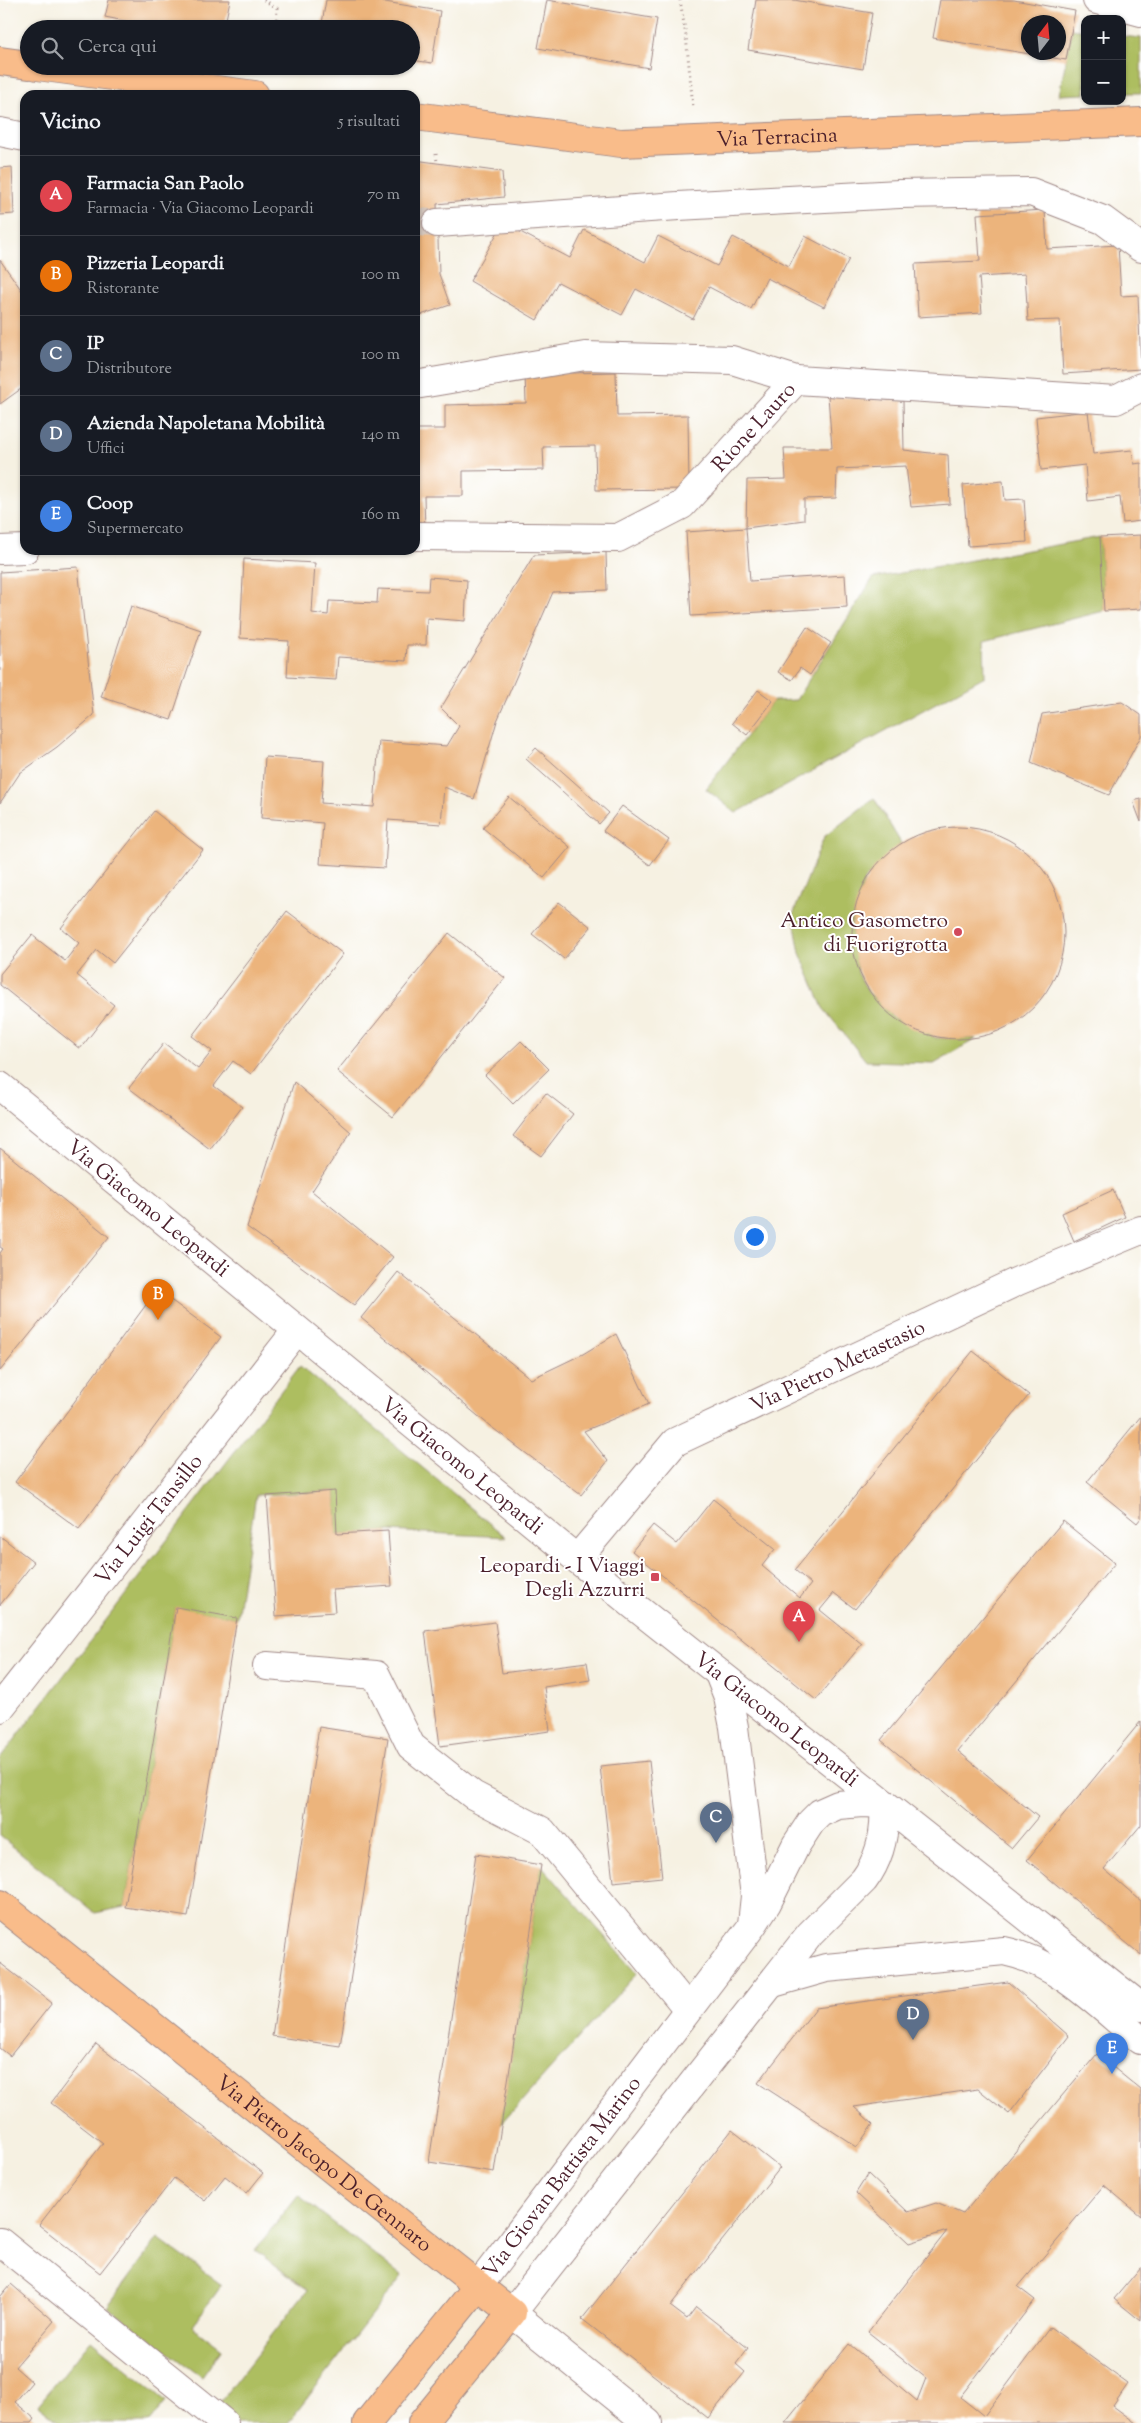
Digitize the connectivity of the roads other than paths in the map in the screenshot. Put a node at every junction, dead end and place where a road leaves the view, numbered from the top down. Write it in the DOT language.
graph roads {
  1 [pos="1097,0"];
  2 [pos="1141,12"];
  3 [pos="0,61"];
  4 [pos="20,64"];
  5 [pos="105,75"];
  6 [pos="217,90"];
  7 [pos="420,117"];
  8 [pos="1141,122"];
  9 [pos="0,132"];
  10 [pos="20,136"];
  11 [pos="20,146"];
  12 [pos="0,148"];
  13 [pos="438,223"];
  14 [pos="1141,248"];
  15 [pos="796,380"];
  16 [pos="420,384"];
  17 [pos="1141,387"];
  18 [pos="420,536"];
  19 [pos="20,549"];
  20 [pos="0,550"];
  21 [pos="0,1086"];
  22 [pos="1141,1230"];
  23 [pos="297,1330"];
  24 [pos="577,1559"];
  25 [pos="267,1666"];
  26 [pos="720,1674"];
  27 [pos="0,1708"];
  28 [pos="884,1804"];
  29 [pos="0,1904"];
  30 [pos="752,1926"];
  31 [pos="773,1983"];
  32 [pos="1141,2006"];
  33 [pos="688,2009"];
  34 [pos="1141,2040"];
  35 [pos="0,2242"];
  36 [pos="479,2285"];
  37 [pos="512,2313"];
  38 [pos="224,2423"];
  39 [pos="367,2423"];
  40 [pos="422,2423"];
  41 [pos="648,2423"];
  1 -- 2 [label="street"];
  3 -- 4 [label="main road"];
  5 -- 6 [label="main road"];
  7 -- 8 [label="main road, Via Terracina"];
  9 -- 10 [label="street"];
  11 -- 12 [label="street"];
  13 -- 14 [label="street"];
  15 -- 16 [label="street"];
  15 -- 17 [label="street, Rione Lauro"];
  15 -- 18 [label="street, Rione Lauro"];
  19 -- 20 [label="street"];
  21 -- 23 [label="street, Via Giacomo Leopardi"];
  22 -- 24 [label="street, Via Pietro Metastasio"];
  23 -- 24 [label="street, Via Giacomo Leopardi"];
  23 -- 27 [label="street, Via Luigi Tansillo"];
  24 -- 26 [label="street, Via Giacomo Leopardi"];
  25 -- 33 [label="street"];
  26 -- 28 [label="street, Via Giacomo Leopardi"];
  26 -- 30 [label="street"];
  28 -- 30 [label="street, Via Giovan Battista Marino"];
  28 -- 31 [label="street, Via Giovan Battista Marino"];
  28 -- 32 [label="street, Via Giacomo Leopardi"];
  29 -- 36 [label="main road, Via Pietro Jacopo De Gennaro"];
  30 -- 33 [label="street, Via Giovan Battista Marino"];
  31 -- 34 [label="street"];
  31 -- 37 [label="street, Via Giovan Battista Marino"];
  33 -- 36 [label="street, Via Giovan Battista Marino"];
  35 -- 38 [label="street"];
  36 -- 37 [label="main road, Via Pietro Jacopo De Gennaro"];
  36 -- 39 [label="main road, Via Giovan Battista Marino"];
  37 -- 40 [label="main road, Via Giovan Battista Marino"];
  37 -- 41 [label="street, Via Pietro Jacopo De Gennaro"];
}
